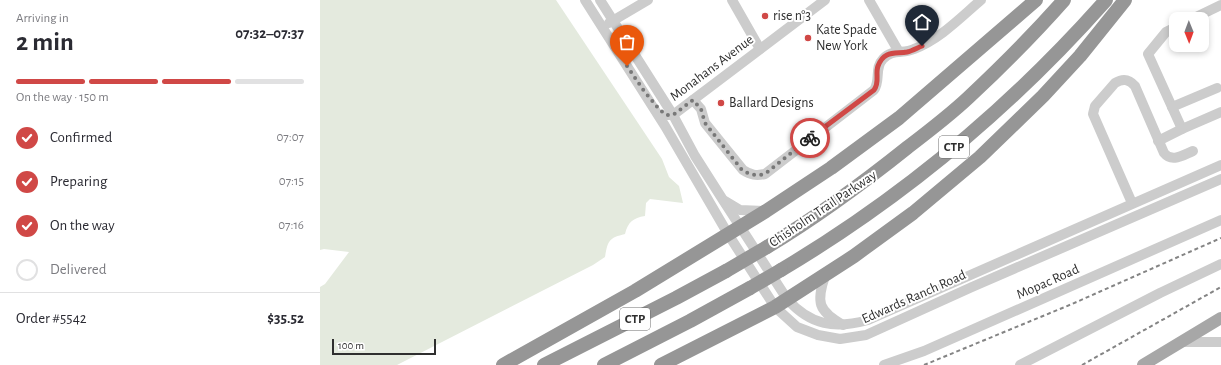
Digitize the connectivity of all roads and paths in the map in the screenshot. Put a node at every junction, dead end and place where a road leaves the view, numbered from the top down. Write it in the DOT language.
graph roads {
  1 [pos="585,0"];
  2 [pos="600,0"];
  3 [pos="648,0"];
  4 [pos="732,0"];
  5 [pos="825,0"];
  6 [pos="869,0"];
  7 [pos="981,0"];
  8 [pos="1036,0"];
  9 [pos="1064,0"];
  10 [pos="1106,0"];
  11 [pos="1125,0"];
  12 [pos="1221,5"];
  13 [pos="1206,12"];
  14 [pos="613,20"];
  15 [pos="602,27"];
  16 [pos="1169,30"];
  17 [pos="760,49"];
  18 [pos="899,52"];
  19 [pos="1217,88"];
  20 [pos="644,91"];
  21 [pos="693,100"];
  22 [pos="1172,107"];
  23 [pos="1221,112"];
  24 [pos="673,115"];
  25 [pos="665,126"];
  26 [pos="1182,130"];
  27 [pos="1158,141"];
  28 [pos="1193,151"];
  29 [pos="696,156"];
  30 [pos="1221,165"];
  31 [pos="1221,180"];
  32 [pos="723,200"];
  33 [pos="1132,203"];
  34 [pos="766,211"];
  35 [pos="1221,220"];
  36 [pos="734,230"];
  37 [pos="1221,264"];
  38 [pos="825,276"];
  39 [pos="787,299"];
  40 [pos="775,307"];
  41 [pos="1221,318"];
  42 [pos="843,325"];
  43 [pos="1180,342"];
  44 [pos="1221,342"];
  45 [pos="1148,363"];
  46 [pos="503,365"];
  47 [pos="544,365"];
  48 [pos="604,365"];
  49 [pos="661,365"];
  50 [pos="884,365"];
  51 [pos="1020,365"];
  1 -- 15 [label="street, Edwards Ranch Road"];
  2 -- 14 [label="street, Edwards Ranch Road"];
  3 -- 14 [label="street"];
  4 -- 17 [label="street"];
  5 -- 17 [label="street, Monahans Avenue"];
  6 -- 18 [label="street"];
  7 -- 18 [label="street"];
  8 -- 34 [label="highway"];
  9 -- 47 [label="highway, Chisholm Trail Parkway / CTP, bridge"];
  10 -- 48 [label="highway, Chisholm Trail Parkway / CTP, bridge"];
  11 -- 38 [label="highway"];
  12 -- 13 [label="street"];
  14 -- 15 [label="street"];
  14 -- 24 [label="street, Edwards Ranch Road"];
  15 -- 20 [label="street, Edwards Ranch Road"];
  16 -- 22 [label="street"];
  17 -- 21 [label="street, Monahans Avenue"];
  18 -- 21 [label="street"];
  19 -- 22 [label="street"];
  20 -- 24 [label="street"];
  20 -- 25 [label="street, Edwards Ranch Road"];
  21 -- 24 [label="street, Monahans Avenue"];
  22 -- 26 [label="street"];
  23 -- 26 [label="street"];
  24 -- 29 [label="street, Edwards Ranch Road"];
  25 -- 29 [label="street"];
  25 -- 36 [label="street, Edwards Ranch Road"];
  26 -- 27 [label="street"];
  27 -- 28 [label="street"];
  27 -- 33 [label="street"];
  29 -- 32 [label="street, Edwards Ranch Road"];
  30 -- 33 [label="street, Edwards Ranch Road"];
  31 -- 40 [label="street, Edwards Ranch Road"];
  32 -- 34 [label="street"];
  32 -- 36 [label="street, Edwards Ranch Road"];
  33 -- 42 [label="street, Edwards Ranch Road"];
  34 -- 36 [label="highway"];
  35 -- 50 [label="street, Mopac Road"];
  36 -- 39 [label="street, Edwards Ranch Road"];
  36 -- 40 [label="street, Edwards Ranch Road"];
  36 -- 46 [label="highway"];
  37 -- 51 [label="street"];
  38 -- 39 [label="highway"];
  38 -- 42 [label="street"];
  39 -- 40 [label="highway"];
  39 -- 42 [label="street, Edwards Ranch Road"];
  40 -- 49 [label="highway"];
  41 -- 43 [label="main road"];
  43 -- 44 [label="street"];
  43 -- 45 [label="main road"];
}
